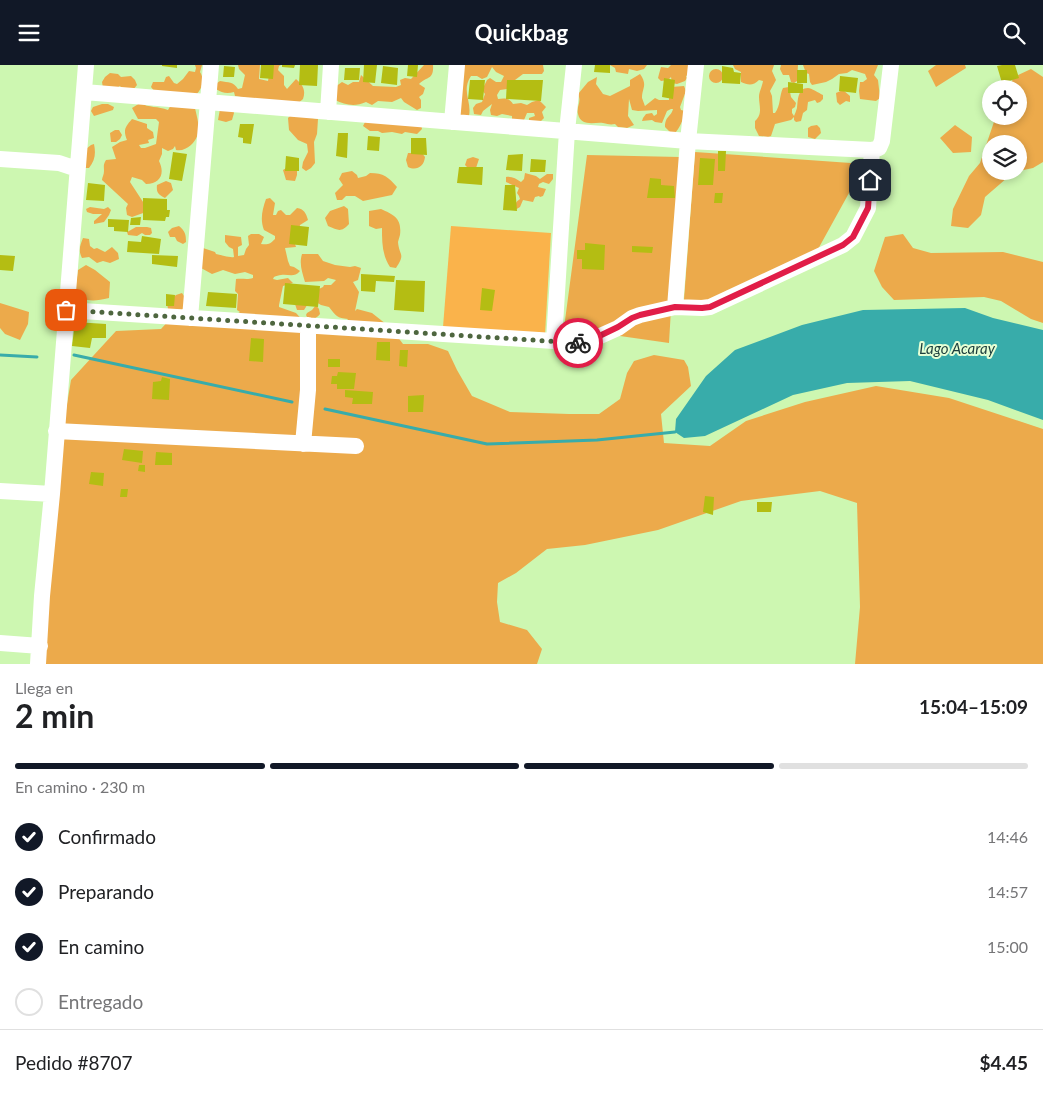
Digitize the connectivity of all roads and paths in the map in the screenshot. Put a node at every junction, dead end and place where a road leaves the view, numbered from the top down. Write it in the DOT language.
graph roads {
  1 [pos="86,65"];
  2 [pos="211,65"];
  3 [pos="331,65"];
  4 [pos="457,65"];
  5 [pos="574,65"];
  6 [pos="696,65"];
  7 [pos="891,65"];
  8 [pos="84,92"];
  9 [pos="208,102"];
  10 [pos="328,112"];
  11 [pos="452,122"];
  12 [pos="568,131"];
  13 [pos="688,141"];
  14 [pos="872,150"];
  15 [pos="0,159"];
  16 [pos="77,169"];
  17 [pos="675,307"];
  18 [pos="66,310"];
  19 [pos="190,318"];
  20 [pos="308,325"];
  21 [pos="554,341"];
  22 [pos="56,431"];
  23 [pos="303,443"];
  24 [pos="356,446"];
  25 [pos="0,491"];
  26 [pos="52,494"];
  27 [pos="0,643"];
  28 [pos="40,646"];
  29 [pos="38,664"];
  1 -- 8 [label="street"];
  2 -- 9 [label="street"];
  3 -- 10 [label="street"];
  4 -- 11 [label="street"];
  5 -- 12 [label="street"];
  6 -- 13 [label="street"];
  7 -- 14 [label="street"];
  8 -- 9 [label="street"];
  8 -- 16 [label="street"];
  9 -- 10 [label="street"];
  9 -- 19 [label="street"];
  10 -- 11 [label="street"];
  11 -- 12 [label="street"];
  12 -- 13 [label="street"];
  12 -- 21 [label="street"];
  13 -- 14 [label="street"];
  13 -- 17 [label="street"];
  14 -- 17 [label="street"];
  15 -- 16 [label="street"];
  16 -- 18 [label="street"];
  17 -- 21 [label="street"];
  18 -- 19 [label="street"];
  18 -- 22 [label="street"];
  19 -- 20 [label="street"];
  20 -- 21 [label="street"];
  20 -- 23 [label="street"];
  22 -- 23 [label="street"];
  22 -- 26 [label="street"];
  23 -- 24 [label="street"];
  25 -- 26 [label="street"];
  26 -- 28 [label="street"];
  27 -- 28 [label="street"];
  28 -- 29 [label="street"];
}
